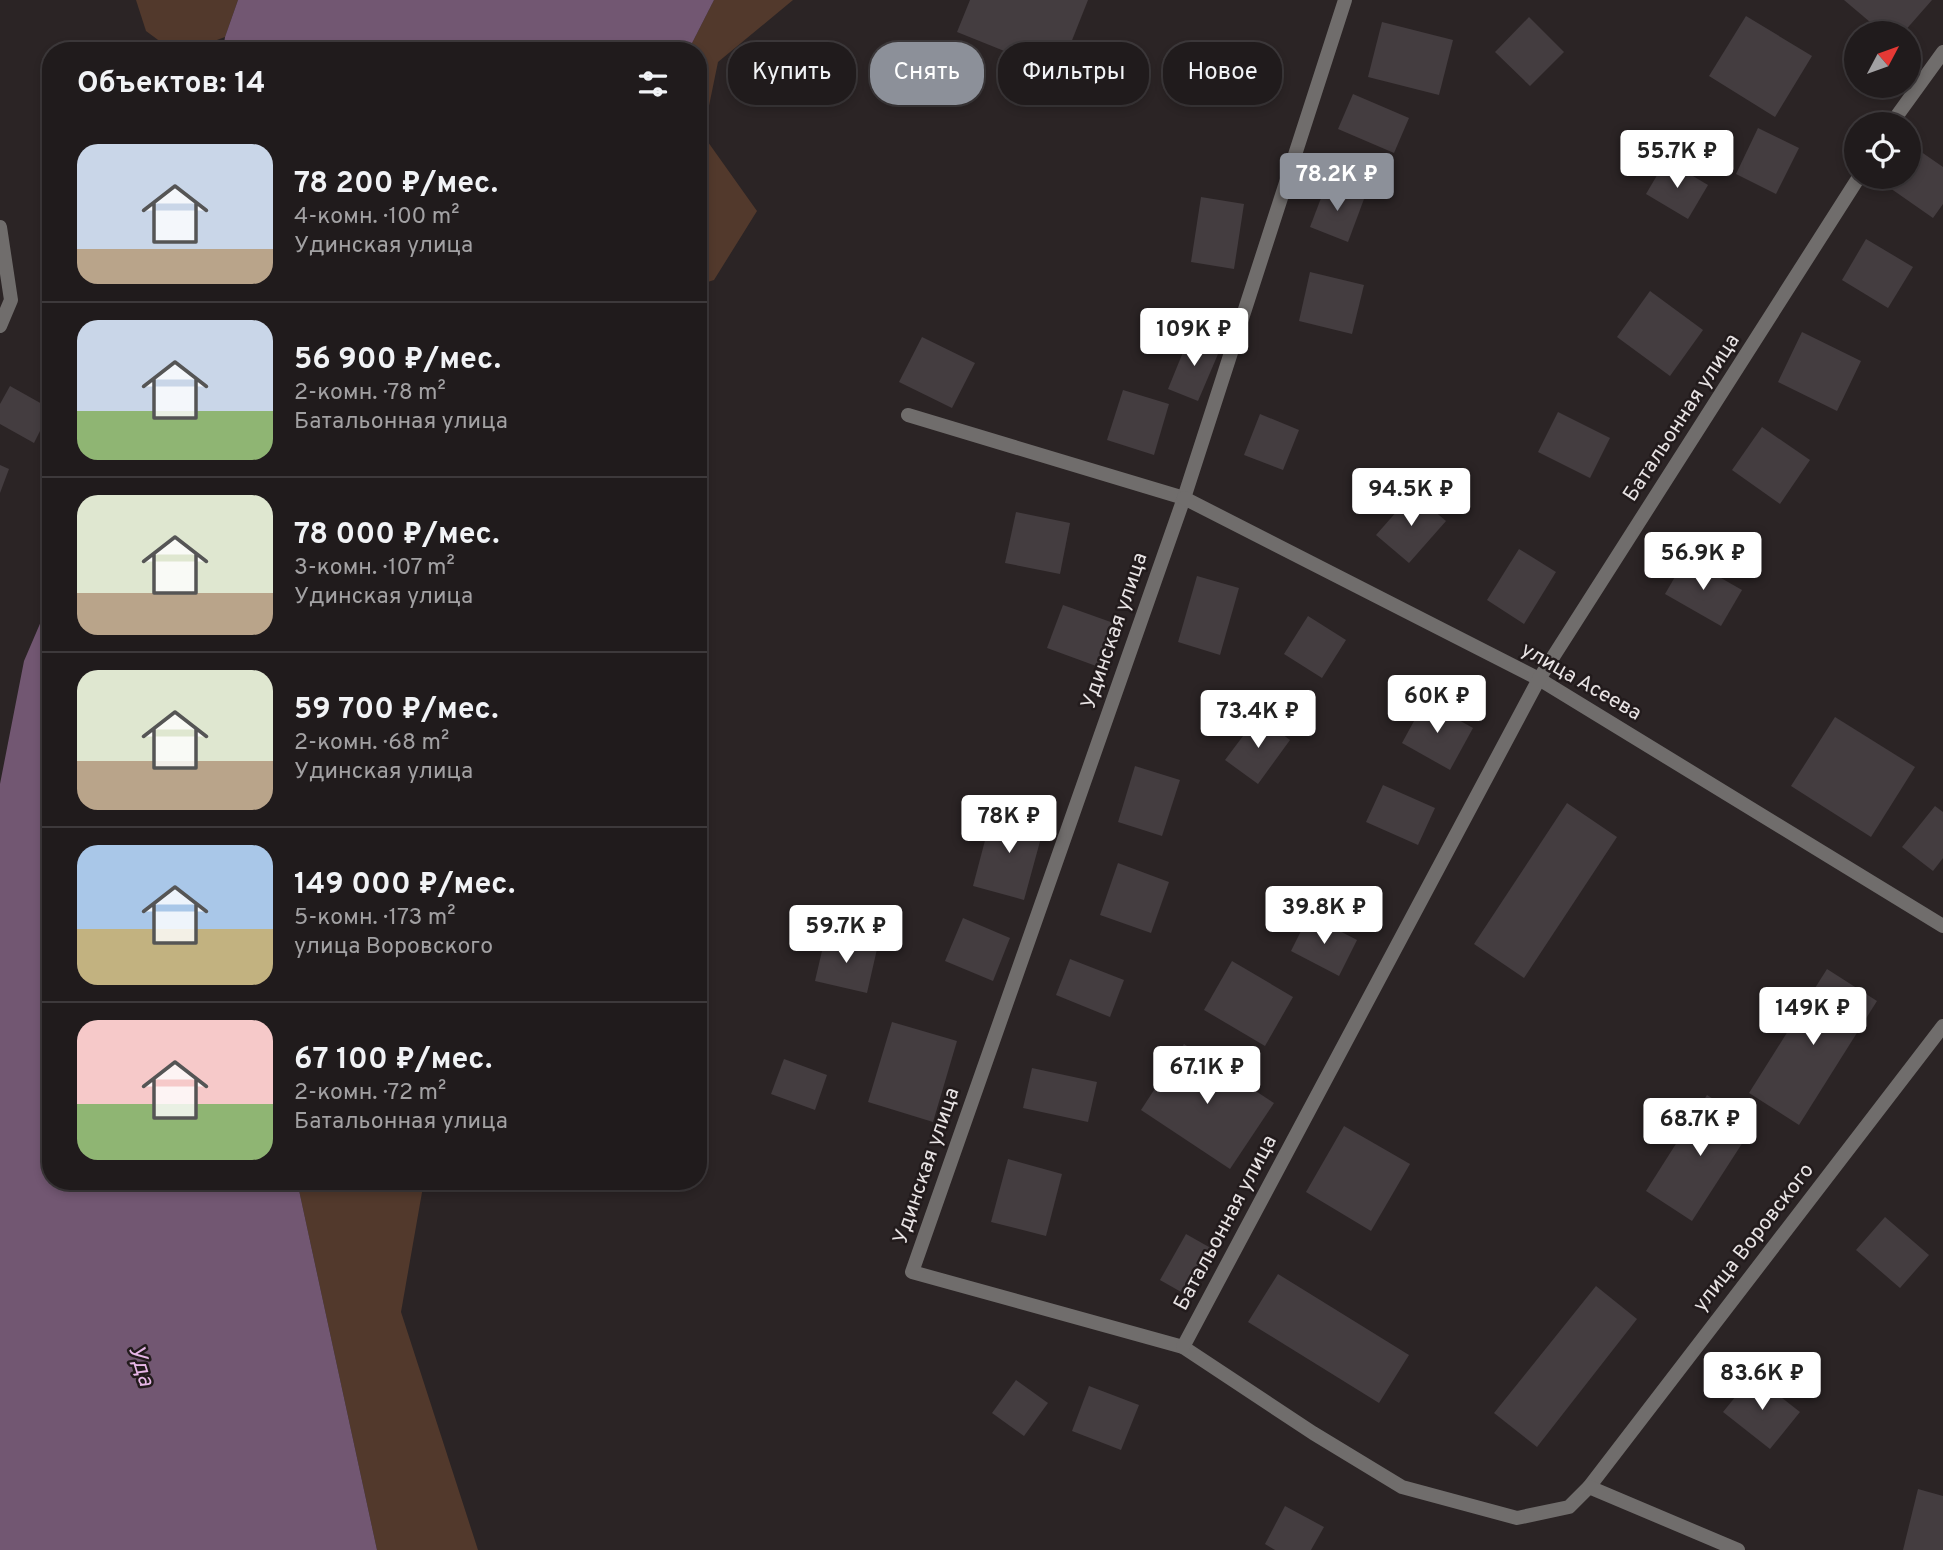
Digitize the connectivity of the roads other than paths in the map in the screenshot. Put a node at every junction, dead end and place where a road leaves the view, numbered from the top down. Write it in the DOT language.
graph roads {
  1 [pos="1345,0"];
  2 [pos="1943,52"];
  3 [pos="1900,112"];
  4 [pos="1850,189"];
  5 [pos="0,228"];
  6 [pos="0,326"];
  7 [pos="908,415"];
  8 [pos="1184,498"];
  9 [pos="1539,679"];
  10 [pos="1943,926"];
  11 [pos="1943,1026"];
  12 [pos="1183,1347"];
  13 [pos="1589,1487"];
  14 [pos="1738,1550"];
  1 -- 8 [label="street, Удинская улица"];
  2 -- 3 [label="street"];
  4 -- 9 [label="street, Батальонная улица"];
  5 -- 6 [label="street"];
  7 -- 8 [label="street, улица Асеева"];
  8 -- 9 [label="street, улица Асеева"];
  8 -- 12 [label="street, Удинская улица"];
  9 -- 10 [label="street, улица Асеева"];
  9 -- 12 [label="street, Батальонная улица"];
  11 -- 13 [label="street, улица Воровского"];
  12 -- 13 [label="street, улица Воровского"];
  13 -- 14 [label="street"];
}
